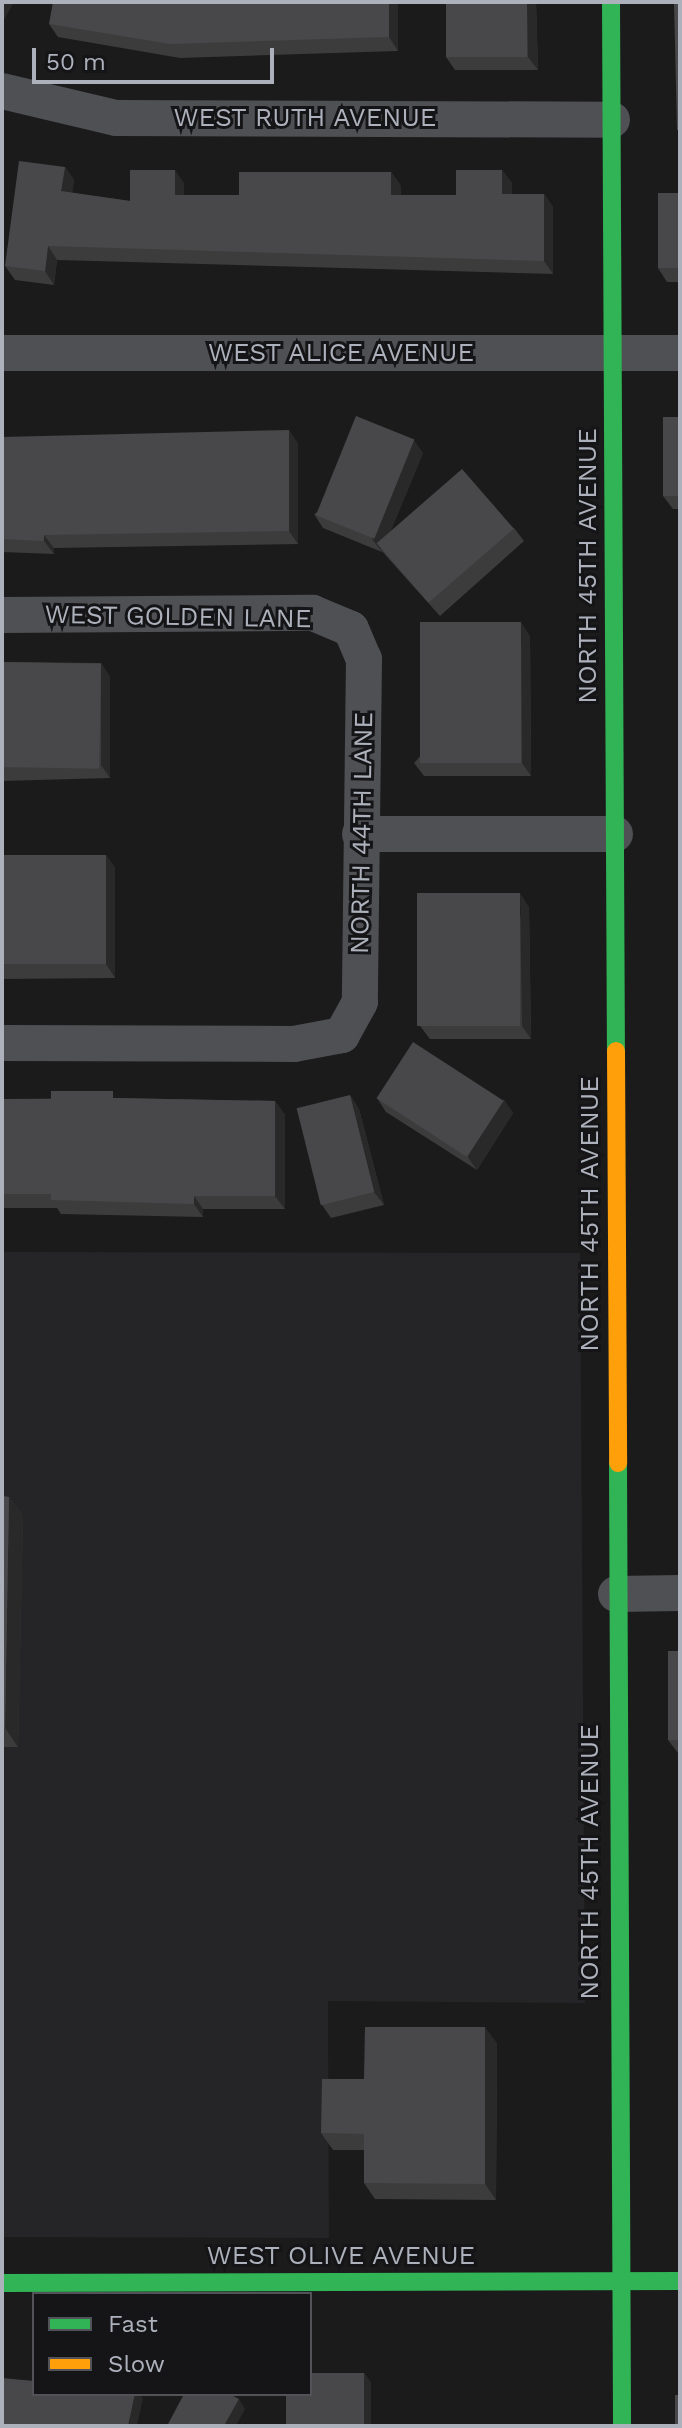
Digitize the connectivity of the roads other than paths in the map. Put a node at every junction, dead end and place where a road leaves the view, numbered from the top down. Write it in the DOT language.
graph roads {
  1 [pos="611,2"];
  2 [pos="2,91"];
  3 [pos="612,120"];
  4 [pos="2,353"];
  5 [pos="614,353"];
  6 [pos="680,353"];
  7 [pos="2,615"];
  8 [pos="351,629"];
  9 [pos="360,834"];
  10 [pos="615,834"];
  11 [pos="2,1043"];
  12 [pos="680,1593"];
  13 [pos="616,1594"];
  14 [pos="618,2281"];
  15 [pos="680,2281"];
  16 [pos="2,2283"];
  17 [pos="622,2426"];
  1 -- 3 [label="street, NORTH 45TH AVENUE"];
  2 -- 3 [label="street, WEST RUTH AVENUE"];
  3 -- 5 [label="street, NORTH 45TH AVENUE"];
  4 -- 5 [label="street, WEST ALICE AVENUE"];
  5 -- 6 [label="street, WEST ALICE AVENUE"];
  5 -- 10 [label="street, NORTH 45TH AVENUE"];
  7 -- 8 [label="street, WEST GOLDEN LANE"];
  8 -- 9 [label="street, NORTH 44TH LANE"];
  9 -- 10 [label="street"];
  9 -- 11 [label="street, NORTH 44TH LANE"];
  10 -- 13 [label="street, NORTH 45TH AVENUE"];
  12 -- 13 [label="street"];
  13 -- 14 [label="street, NORTH 45TH AVENUE"];
  14 -- 15 [label="street, WEST OLIVE AVENUE"];
  14 -- 16 [label="street, WEST OLIVE AVENUE"];
  14 -- 17 [label="street, NORTH 45TH AVENUE"];
}
